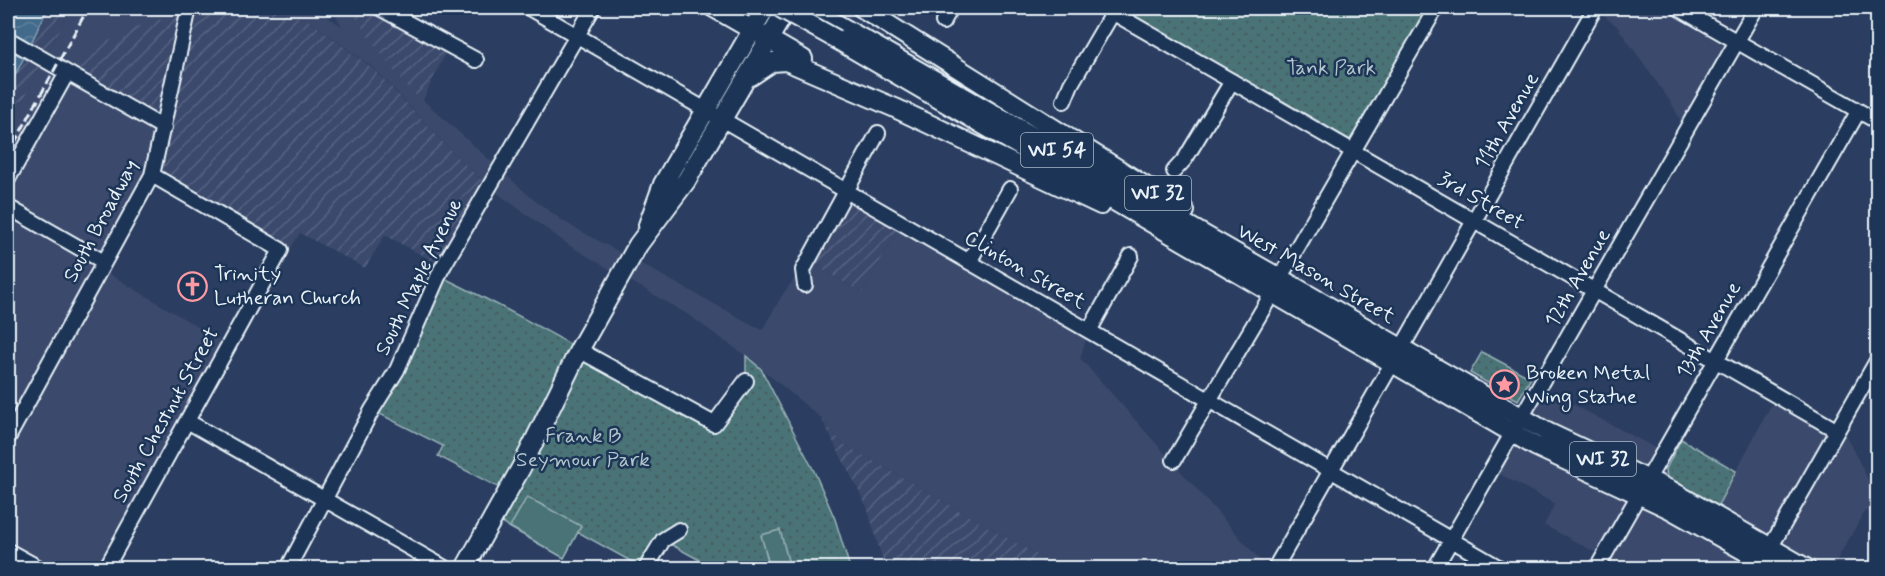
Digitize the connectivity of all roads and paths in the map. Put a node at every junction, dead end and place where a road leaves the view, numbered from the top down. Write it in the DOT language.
graph roads {
  1 [pos="189,8"];
  2 [pos="380,8"];
  3 [pos="529,8"];
  4 [pos="592,8"];
  5 [pos="714,8"];
  6 [pos="765,8"];
  7 [pos="780,8"];
  8 [pos="787,8"];
  9 [pos="809,8"];
  10 [pos="861,8"];
  11 [pos="951,8"];
  12 [pos="1436,8"];
  13 [pos="1595,8"];
  14 [pos="1756,8"];
  15 [pos="1680,9"];
  16 [pos="1109,10"];
  17 [pos="943,22"];
  18 [pos="751,31"];
  19 [pos="839,32"];
  20 [pos="576,35"];
  21 [pos="8,39"];
  22 [pos="768,41"];
  23 [pos="1737,42"];
  24 [pos="476,60"];
  25 [pos="68,73"];
  26 [pos="746,80"];
  27 [pos="1232,81"];
  28 [pos="862,93"];
  29 [pos="1064,101"];
  30 [pos="705,110"];
  31 [pos="1858,112"];
  32 [pos="722,120"];
  33 [pos="1878,122"];
  34 [pos="164,128"];
  35 [pos="878,134"];
  36 [pos="1353,151"];
  37 [pos="1174,171"];
  38 [pos="152,175"];
  39 [pos="8,179"];
  40 [pos="1010,189"];
  41 [pos="846,191"];
  42 [pos="8,207"];
  43 [pos="1474,221"];
  44 [pos="647,229"];
  45 [pos="1131,256"];
  46 [pos="104,262"];
  47 [pos="969,262"];
  48 [pos="1270,282"];
  49 [pos="805,285"];
  50 [pos="1594,291"];
  51 [pos="1089,331"];
  52 [pos="579,350"];
  53 [pos="1397,355"];
  54 [pos="1878,359"];
  55 [pos="1715,361"];
  56 [pos="746,381"];
  57 [pos="1209,400"];
  58 [pos="1523,417"];
  59 [pos="187,421"];
  60 [pos="1836,430"];
  61 [pos="1514,433"];
  62 [pos="8,438"];
  63 [pos="1174,460"];
  64 [pos="1331,471"];
  65 [pos="1644,487"];
  66 [pos="324,500"];
  67 [pos="679,530"];
  68 [pos="1451,541"];
  69 [pos="8,551"];
  70 [pos="1767,562"];
  71 [pos="39,568"];
  72 [pos="106,568"];
  73 [pos="288,568"];
  74 [pos="445,568"];
  75 [pos="465,568"];
  76 [pos="646,568"];
  77 [pos="1275,568"];
  78 [pos="1435,568"];
  79 [pos="1500,568"];
  80 [pos="1598,568"];
  81 [pos="1806,568"];
  1 -- 34 [label="street, South Broadway"];
  2 -- 24 [label="street"];
  3 -- 20 [label="street, Clinton Street"];
  4 -- 20 [label="street, South Maple Avenue"];
  5 -- 18 [label="main road"];
  6 -- 18 [label="main road"];
  7 -- 19 [label="main road, West Mason Street / WI 54, bridge"];
  8 -- 22 [label="main road"];
  9 -- 19 [label="main road, West Mason Street / WI 54"];
  10 -- 48 [label="main road, WI 32"];
  11 -- 17 [label="street"];
  12 -- 36 [label="street"];
  13 -- 43 [label="street, 11th Avenue"];
  14 -- 23 [label="street, 12th Avenue"];
  15 -- 23 [label="street"];
  16 -- 27 [label="street, 3rd Street"];
  16 -- 29 [label="street"];
  18 -- 22 [label="main road"];
  18 -- 30 [label="main road"];
  19 -- 48 [label="main road, West Mason Street / WI 54"];
  20 -- 30 [label="street, Clinton Street"];
  20 -- 66 [label="street, South Maple Avenue"];
  21 -- 25 [label="street"];
  22 -- 26 [label="main road"];
  22 -- 28 [label="main road, WI 32"];
  23 -- 31 [label="street"];
  23 -- 50 [label="street, 12th Avenue"];
  25 -- 34 [label="street"];
  25 -- 39 [label="street"];
  26 -- 28 [label="main road"];
  26 -- 32 [label="main road"];
  27 -- 36 [label="street, 3rd Street"];
  27 -- 37 [label="street"];
  28 -- 48 [label="main road, WI 32"];
  30 -- 32 [label="street, Clinton Street"];
  30 -- 44 [label="main road"];
  31 -- 33 [label="street"];
  31 -- 55 [label="street, 13th Avenue"];
  32 -- 41 [label="street, Clinton Street"];
  32 -- 44 [label="main road"];
  34 -- 38 [label="street, South Broadway"];
  35 -- 41 [label="street"];
  36 -- 43 [label="street, 3rd Street"];
  36 -- 48 [label="street"];
  38 -- 46 [label="street, South Broadway"];
  38 -- 59 [label="street, South Chestnut Street"];
  40 -- 47 [label="street"];
  41 -- 47 [label="street, Clinton Street"];
  41 -- 49 [label="street"];
  42 -- 46 [label="street"];
  43 -- 50 [label="street, 3rd Street"];
  43 -- 53 [label="street, 11th Avenue"];
  44 -- 52 [label="main road"];
  45 -- 51 [label="street"];
  46 -- 62 [label="street, South Broadway"];
  47 -- 51 [label="street, Clinton Street"];
  48 -- 53 [label="main road, West Mason Street / WI 32"];
  48 -- 57 [label="street"];
  50 -- 55 [label="street, 3rd Street"];
  50 -- 58 [label="street, 12th Avenue"];
  51 -- 57 [label="street, Clinton Street"];
  52 -- 56 [label="street"];
  52 -- 75 [label="main road"];
  53 -- 58 [label="main road, West Mason Street / WI 32"];
  53 -- 61 [label="main road, West Mason Street / WI 32"];
  53 -- 64 [label="street, 11th Avenue"];
  54 -- 60 [label="street"];
  55 -- 60 [label="street, 3rd Street"];
  55 -- 65 [label="street, 13th Avenue"];
  57 -- 63 [label="street"];
  57 -- 64 [label="street, Clinton Street"];
  58 -- 61 [label="street, 12th Avenue"];
  58 -- 65 [label="main road, West Mason Street / WI 32"];
  59 -- 66 [label="street"];
  59 -- 72 [label="street, South Chestnut Street"];
  60 -- 70 [label="street"];
  61 -- 65 [label="main road, West Mason Street / WI 32"];
  61 -- 68 [label="street, 12th Avenue"];
  64 -- 68 [label="street, Clinton Street"];
  64 -- 77 [label="street, 11th Avenue"];
  65 -- 70 [label="main road, West Mason Street / WI 32"];
  65 -- 80 [label="street, 13th Avenue"];
  66 -- 73 [label="street, South Maple Avenue"];
  66 -- 74 [label="street"];
  67 -- 76 [label="street"];
  68 -- 78 [label="street, 12th Avenue"];
  68 -- 79 [label="street, Clinton Street"];
  69 -- 71 [label="street"];
  70 -- 81 [label="main road, West Mason Street / WI 32"];
}
